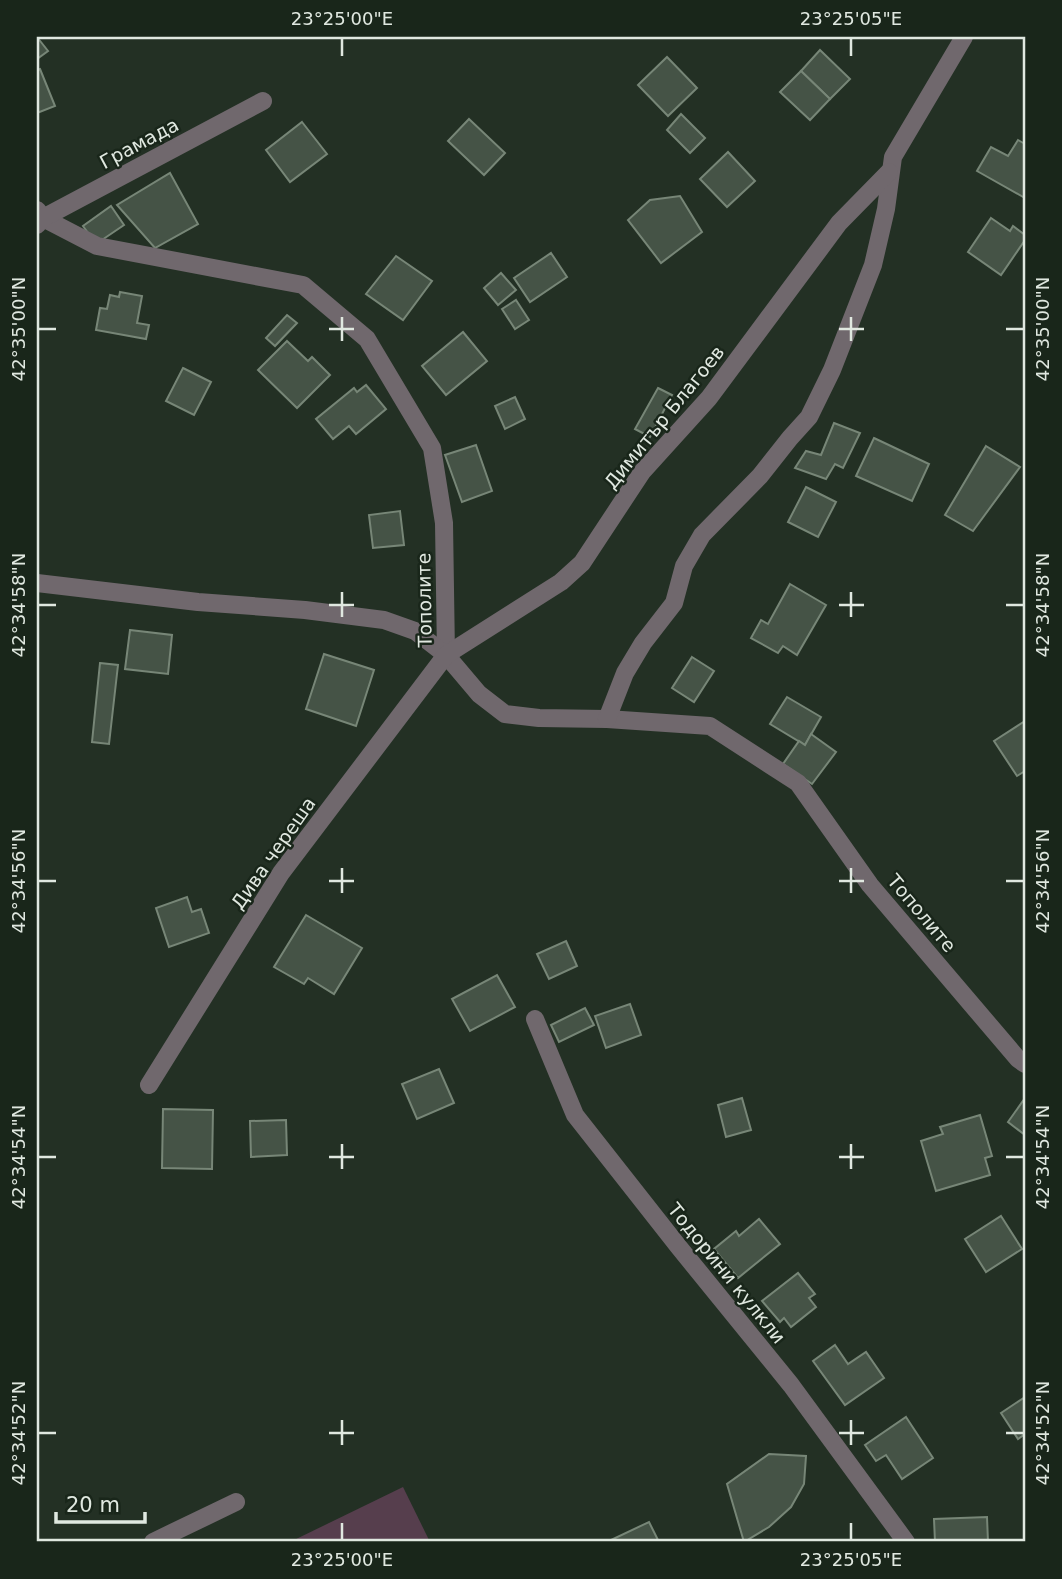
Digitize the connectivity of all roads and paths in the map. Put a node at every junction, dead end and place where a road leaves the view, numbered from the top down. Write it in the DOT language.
graph roads {
  1 [pos="964,37"];
  2 [pos="263,102"];
  3 [pos="889,172"];
  4 [pos="39,217"];
  5 [pos="37,583"];
  6 [pos="446,655"];
  7 [pos="607,719"];
  8 [pos="535,1019"];
  9 [pos="1025,1064"];
  10 [pos="149,1085"];
  11 [pos="236,1502"];
  12 [pos="153,1542"];
  13 [pos="906,1542"];
  1 -- 3 [label="street, Димитър Благоев"];
  2 -- 4 [label="street, Грамада"];
  3 -- 6 [label="street, Димитър Благоев"];
  3 -- 7 [label="street, Димитър Благоев"];
  4 -- 6 [label="street, Тополите"];
  5 -- 6 [label="street"];
  6 -- 7 [label="street, Тополите"];
  6 -- 10 [label="street, Дива череша"];
  7 -- 9 [label="street, Тополите"];
  8 -- 13 [label="street, Тодорини кулкли"];
  11 -- 12 [label="street"];
}
